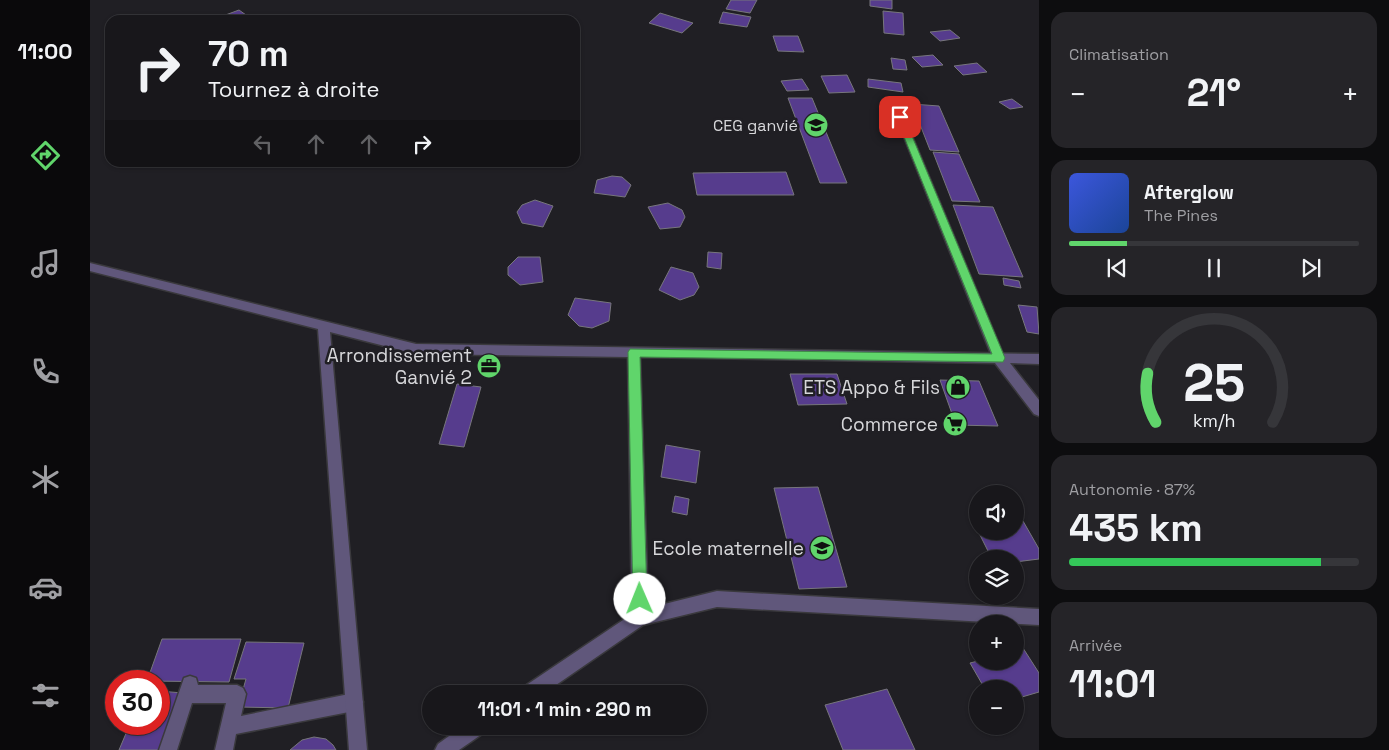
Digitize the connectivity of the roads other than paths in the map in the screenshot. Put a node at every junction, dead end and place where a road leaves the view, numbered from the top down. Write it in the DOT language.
graph roads {
  1 [pos="900,117"];
  2 [pos="90,267"];
  3 [pos="324,326"];
  4 [pos="634,352"];
  5 [pos="999,358"];
  6 [pos="1039,359"];
  7 [pos="1039,410"];
  8 [pos="1039,617"];
  9 [pos="640,618"];
  10 [pos="541,685"];
  11 [pos="354,702"];
  12 [pos="230,727"];
  13 [pos="466,735"];
  14 [pos="168,750"];
  15 [pos="224,750"];
  16 [pos="358,750"];
  17 [pos="444,750"];
  1 -- 5 [label="street"];
  2 -- 3 [label="street"];
  3 -- 4 [label="street"];
  3 -- 11 [label="street"];
  4 -- 5 [label="street"];
  4 -- 9 [label="street"];
  5 -- 6 [label="street"];
  5 -- 7 [label="street"];
  8 -- 9 [label="street"];
  9 -- 10 [label="street"];
  11 -- 12 [label="street"];
  11 -- 16 [label="street"];
  12 -- 14 [label="street"];
  12 -- 15 [label="street"];
  13 -- 17 [label="street"];
}
